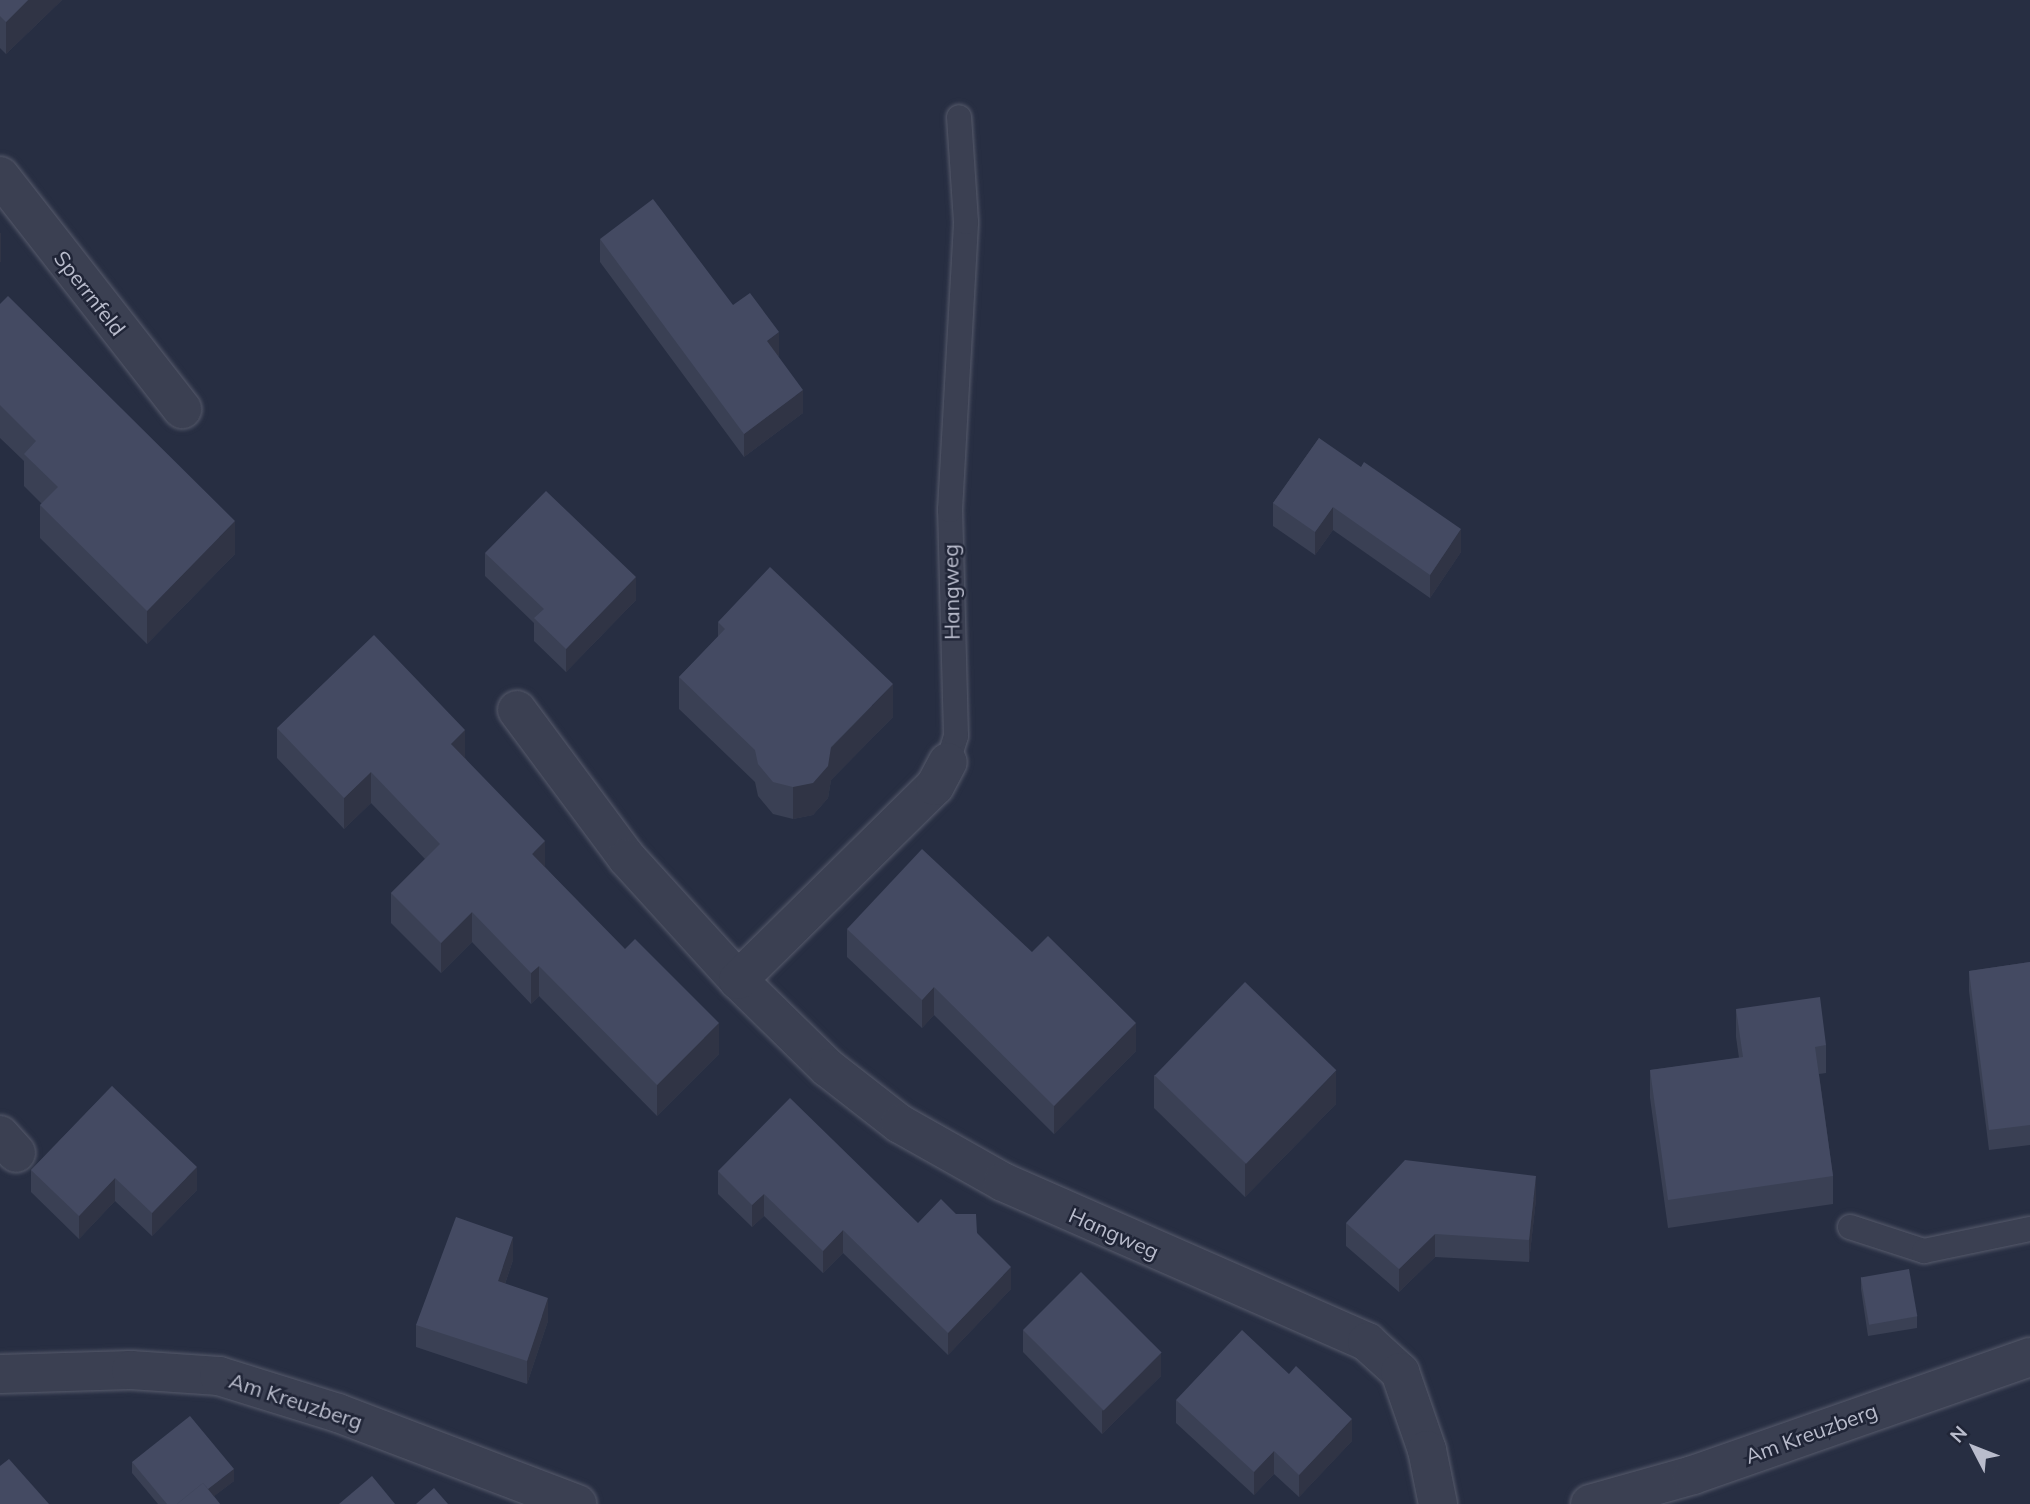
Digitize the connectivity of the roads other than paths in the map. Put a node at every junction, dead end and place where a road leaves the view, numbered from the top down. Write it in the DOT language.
graph roads {
  1 [pos="959,117"];
  2 [pos="0,176"];
  3 [pos="182,409"];
  4 [pos="517,710"];
  5 [pos="948,762"];
  6 [pos="738,980"];
  7 [pos="1850,1227"];
  8 [pos="2030,1229"];
  9 [pos="2030,1357"];
  10 [pos="0,1374"];
  11 [pos="578,1504"];
  12 [pos="1438,1504"];
  13 [pos="1590,1504"];
  1 -- 5 [label="lane, Hangweg"];
  2 -- 3 [label="street, Sperrnfeld"];
  4 -- 6 [label="street, Hangweg"];
  5 -- 6 [label="street, Hangweg"];
  6 -- 12 [label="street, Hangweg"];
  7 -- 8 [label="lane"];
  9 -- 13 [label="street, Am Kreuzberg"];
  10 -- 11 [label="street, Am Kreuzberg"];
}
